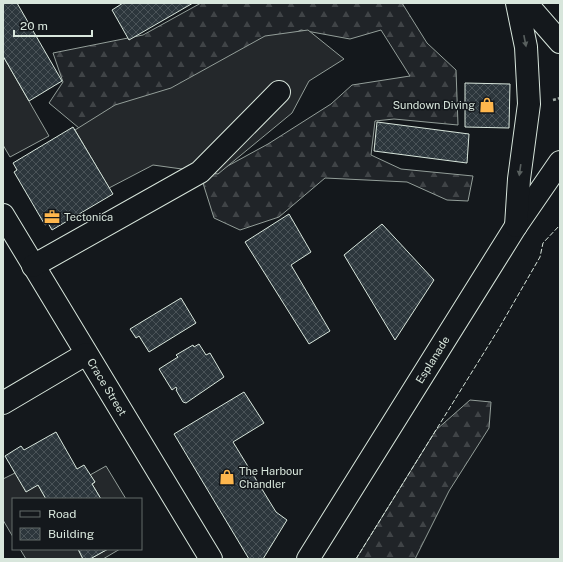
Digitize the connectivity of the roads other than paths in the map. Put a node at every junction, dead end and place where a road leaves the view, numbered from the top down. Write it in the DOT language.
graph roads {
  1 [pos="517,3"];
  2 [pos="526,3"];
  3 [pos="560,42"];
  4 [pos="280,92"];
  5 [pos="560,162"];
  6 [pos="3,215"];
  7 [pos="516,226"];
  8 [pos="33,266"];
  9 [pos="86,354"];
  10 [pos="3,403"];
  11 [pos="211,559"];
  12 [pos="308,559"];
  1 -- 7 [label="street, one-way"];
  2 -- 3 [label="street"];
  4 -- 8 [label="street"];
  5 -- 7 [label="street, Esplanade"];
  6 -- 8 [label="street, Crace Street"];
  7 -- 12 [label="street, Esplanade"];
  8 -- 9 [label="street, Crace Street"];
  9 -- 10 [label="street"];
  9 -- 11 [label="street, Crace Street"];
}
